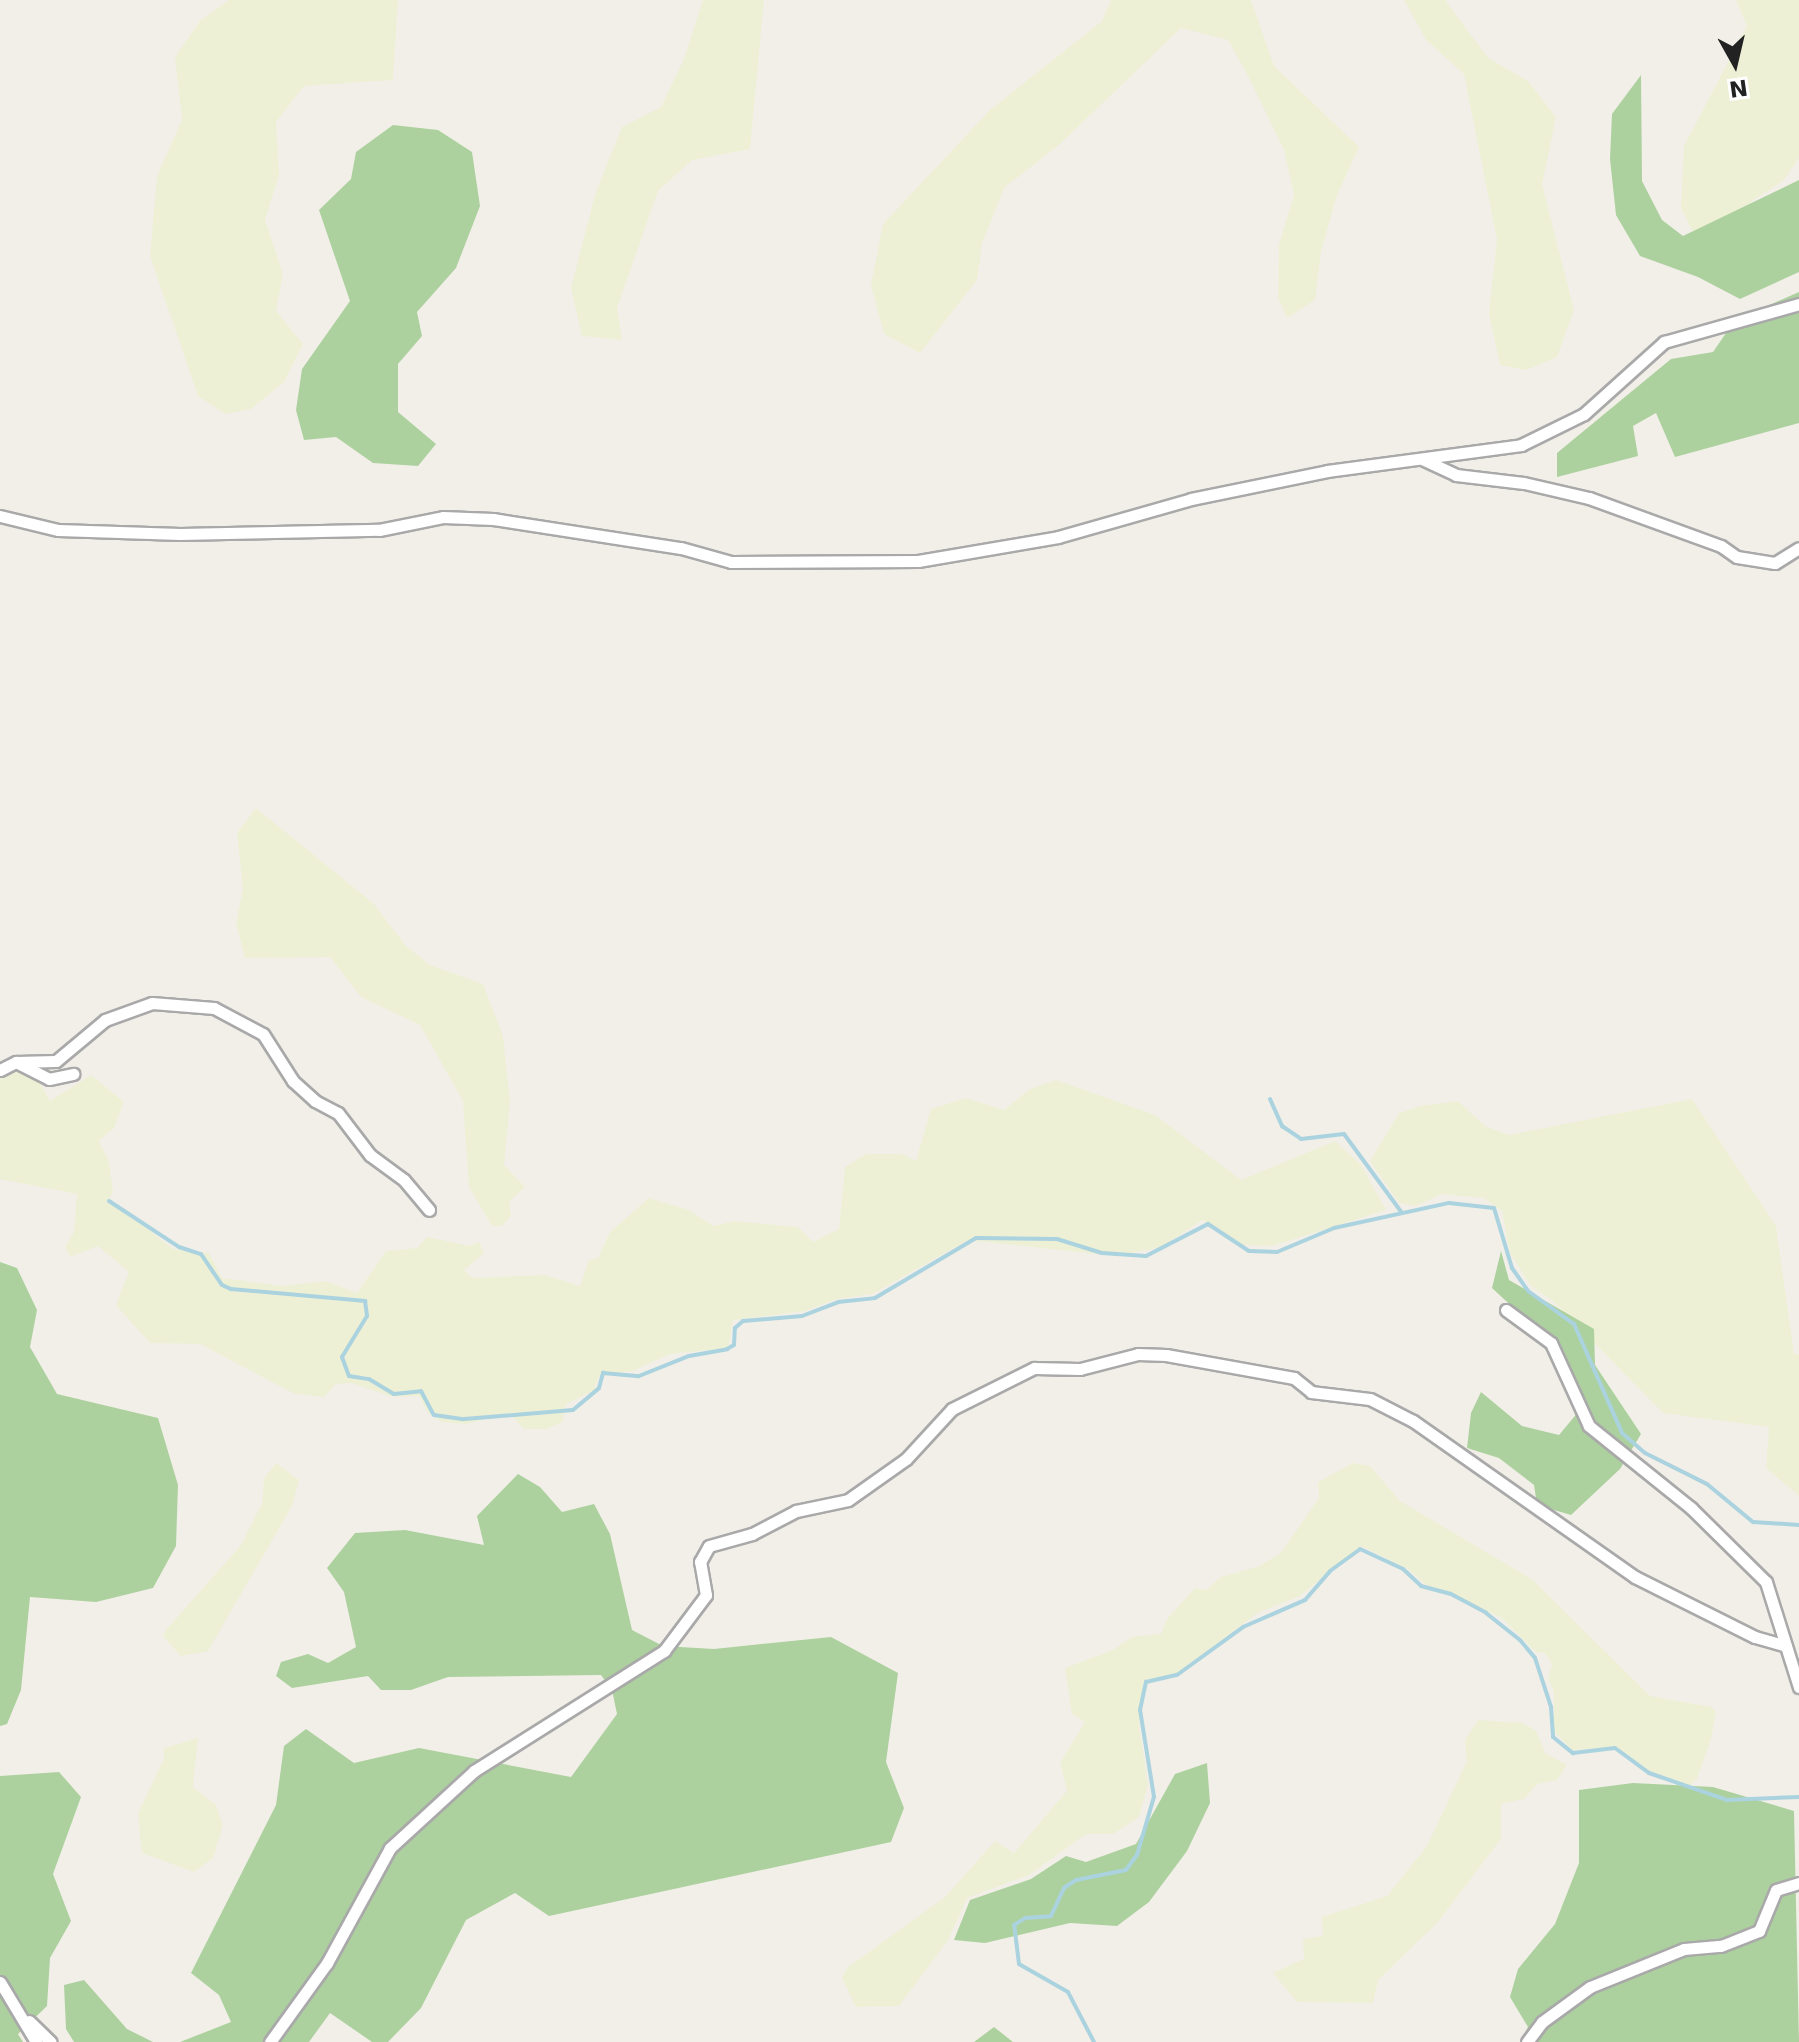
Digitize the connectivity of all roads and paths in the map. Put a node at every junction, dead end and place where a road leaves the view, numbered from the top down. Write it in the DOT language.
graph roads {
  1 [pos="1799,304"];
  2 [pos="1420,458"];
  3 [pos="0,516"];
  4 [pos="1799,548"];
  5 [pos="16,1062"];
  6 [pos="0,1070"];
  7 [pos="73,1074"];
  8 [pos="429,1210"];
  9 [pos="1506,1310"];
  10 [pos="1786,1646"];
  11 [pos="1799,1687"];
  12 [pos="1799,1883"];
  13 [pos="0,1982"];
  14 [pos="22,2016"];
  15 [pos="36,2042"];
  16 [pos="51,2042"];
  17 [pos="270,2042"];
  18 [pos="1527,2042"];
  1 -- 2 [label="street"];
  2 -- 3 [label="street"];
  2 -- 4 [label="street"];
  5 -- 6 [label="street"];
  5 -- 7 [label="street"];
  5 -- 8 [label="street"];
  9 -- 10 [label="street"];
  10 -- 11 [label="street"];
  10 -- 17 [label="street"];
  12 -- 18 [label="street"];
  13 -- 14 [label="street"];
  14 -- 15 [label="street"];
  14 -- 16 [label="street"];
}
